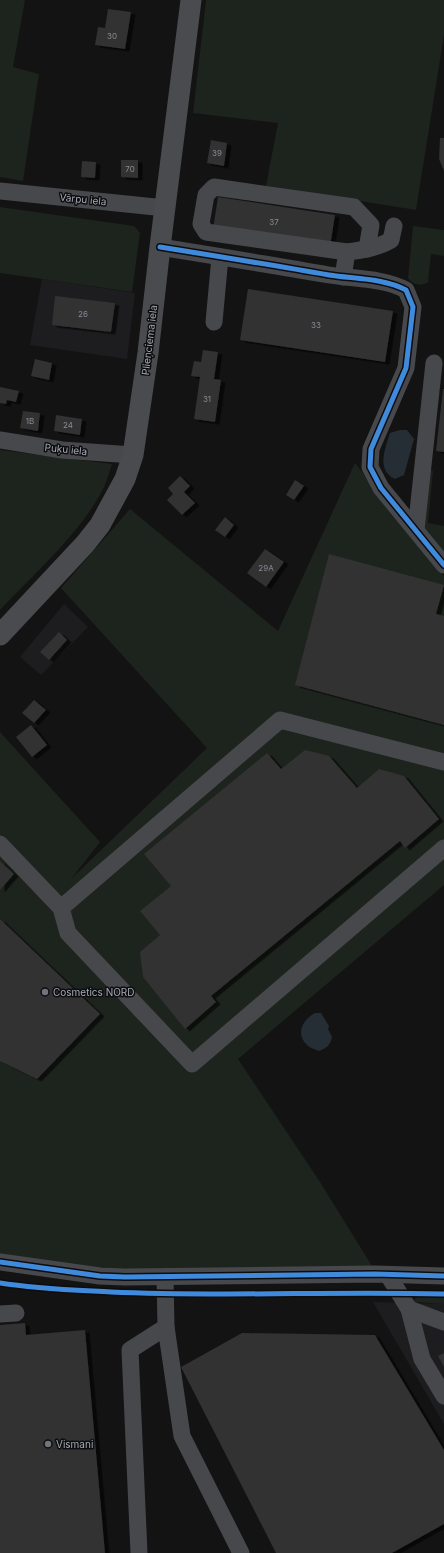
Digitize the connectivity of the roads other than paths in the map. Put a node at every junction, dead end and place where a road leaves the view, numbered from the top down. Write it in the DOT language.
graph roads {
  1 [pos="191,0"];
  2 [pos="0,191"];
  3 [pos="165,208"];
  4 [pos="394,226"];
  5 [pos="160,247"];
  6 [pos="367,249"];
  7 [pos="347,252"];
  8 [pos="220,257"];
  9 [pos="343,277"];
  10 [pos="214,322"];
  11 [pos="434,363"];
  12 [pos="0,440"];
  13 [pos="133,455"];
  14 [pos="416,530"];
  15 [pos="444,565"];
  16 [pos="0,635"];
  17 [pos="444,762"];
  18 [pos="0,844"];
  19 [pos="444,848"];
  20 [pos="61,908"];
  21 [pos="0,1262"];
  22 [pos="388,1275"];
  23 [pos="444,1276"];
  24 [pos="165,1277"];
  25 [pos="410,1309"];
  26 [pos="444,1322"];
  27 [pos="166,1327"];
  28 [pos="444,1396"];
  29 [pos="139,1553"];
  30 [pos="241,1553"];
  1 -- 3 [label="main road, Plieņciema iela"];
  2 -- 3 [label="street, Vārpu iela"];
  3 -- 5 [label="main road, Plieņciema iela"];
  4 -- 6 [label="street"];
  5 -- 8 [label="street"];
  5 -- 13 [label="main road, Plieņciema iela"];
  6 -- 7 [label="street"];
  6 -- 7 [label="street"];
  7 -- 9 [label="street"];
  8 -- 9 [label="street"];
  8 -- 10 [label="street"];
  9 -- 14 [label="street"];
  11 -- 14 [label="street"];
  12 -- 13 [label="street, Puķu iela"];
  13 -- 16 [label="main road, Plieņciema iela"];
  14 -- 15 [label="street"];
  17 -- 20 [label="street"];
  18 -- 20 [label="street"];
  19 -- 20 [label="street"];
  21 -- 24 [label="street"];
  22 -- 23 [label="street"];
  22 -- 24 [label="street"];
  22 -- 25 [label="street"];
  24 -- 27 [label="street"];
  25 -- 26 [label="street"];
  25 -- 28 [label="street"];
  27 -- 29 [label="street"];
  27 -- 30 [label="street"];
}
